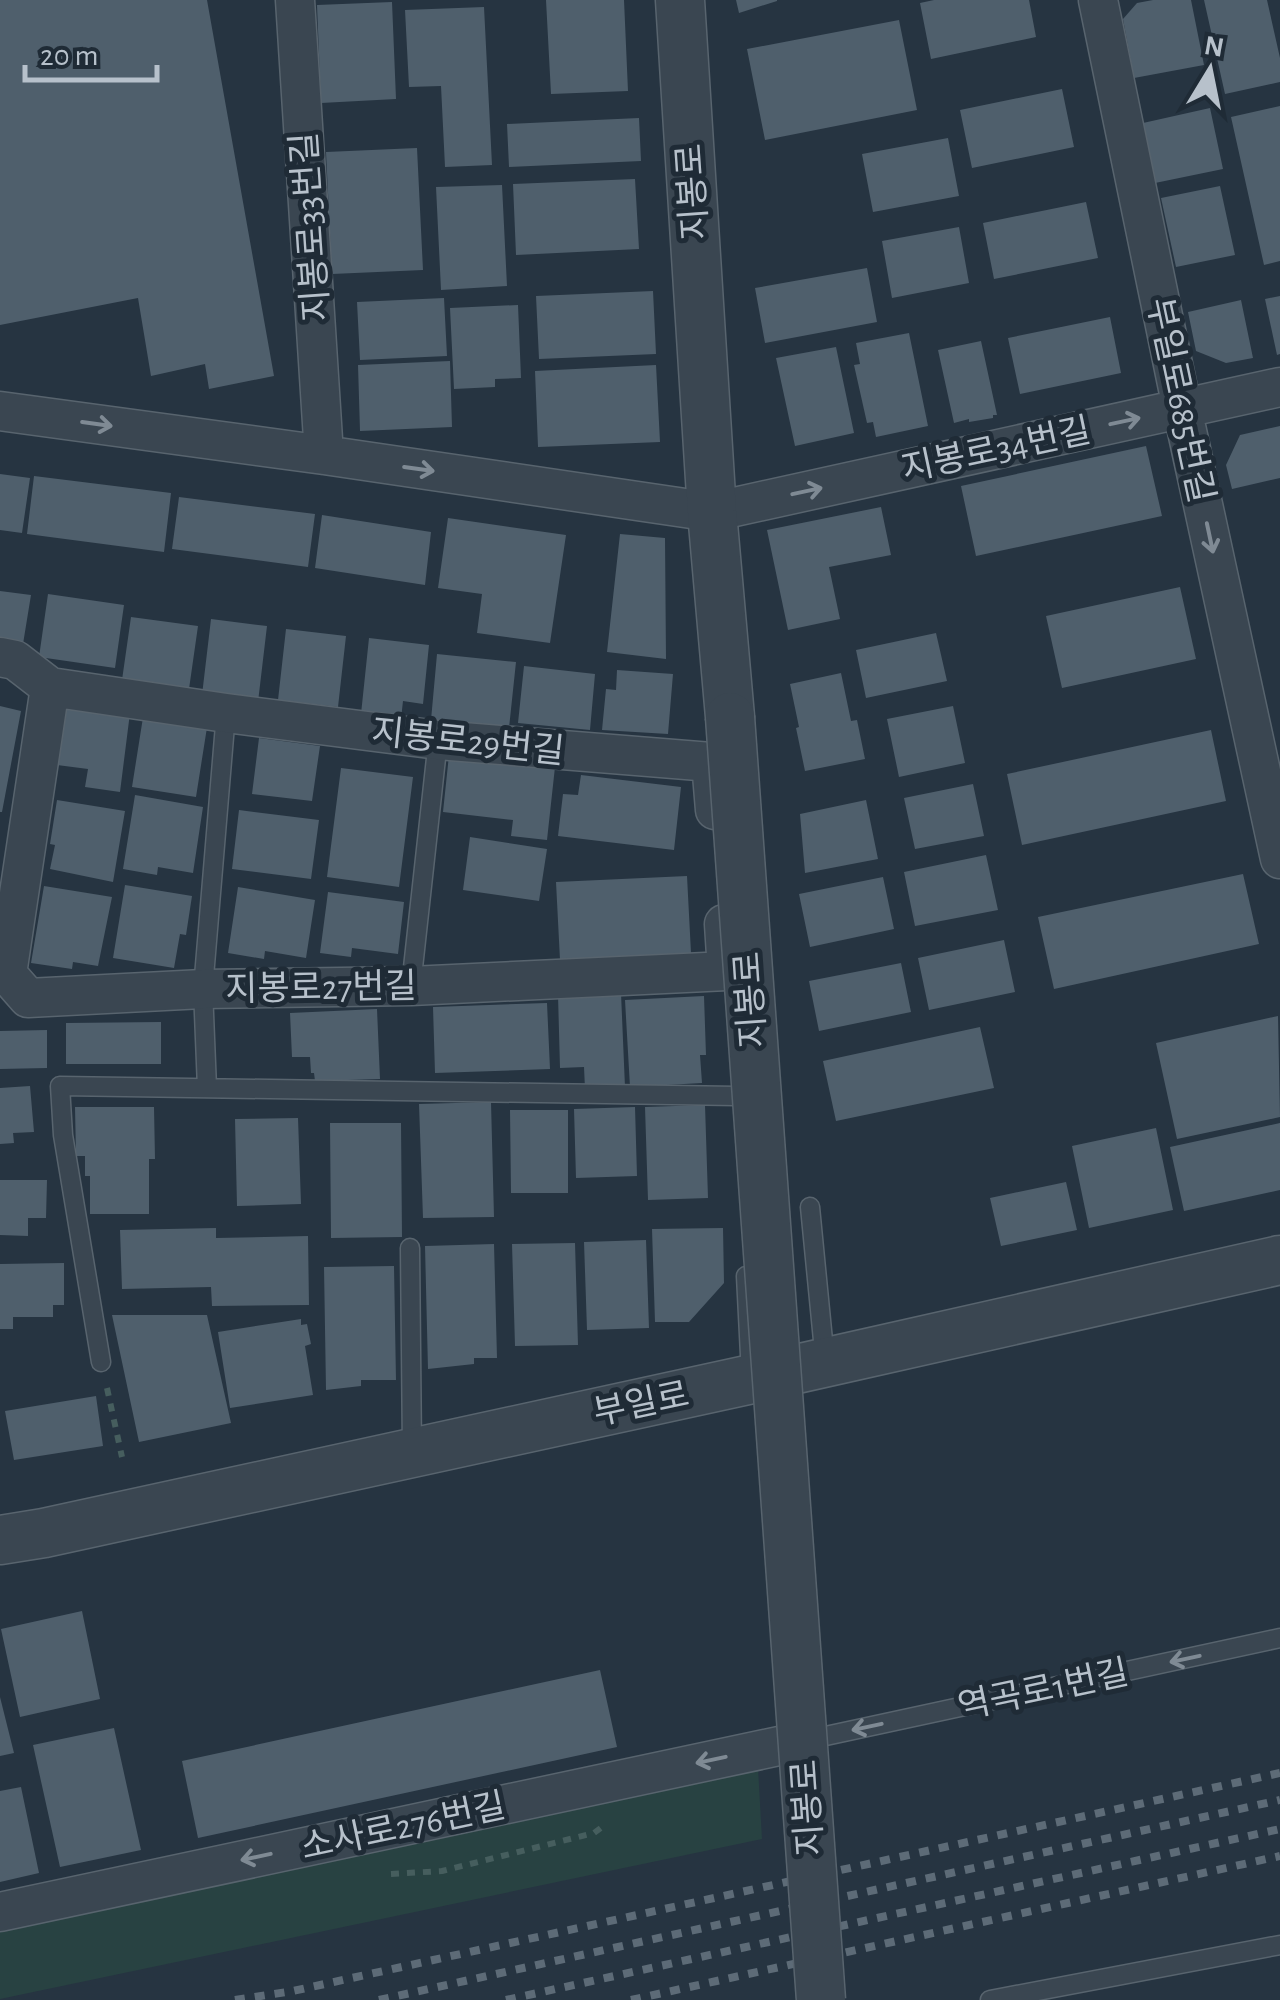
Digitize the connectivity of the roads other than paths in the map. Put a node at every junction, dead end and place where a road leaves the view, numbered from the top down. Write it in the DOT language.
graph roads {
  1 [pos="295,0"];
  2 [pos="680,0"];
  3 [pos="1098,0"];
  4 [pos="1280,387"];
  5 [pos="1182,408"];
  6 [pos="0,411"];
  7 [pos="324,455"];
  8 [pos="712,512"];
  9 [pos="718,600"];
  10 [pos="0,656"];
  11 [pos="50,686"];
  12 [pos="226,713"];
  13 [pos="438,740"];
  14 [pos="711,762"];
  15 [pos="1273,797"];
  16 [pos="1280,859"];
  17 [pos="411,986"];
  18 [pos="203,989"];
  19 [pos="207,1088"];
  20 [pos="737,1096"];
  21 [pos="810,1206"];
  22 [pos="410,1248"];
  23 [pos="1280,1260"];
  24 [pos="746,1266"];
  25 [pos="101,1362"];
  26 [pos="824,1362"];
  27 [pos="752,1379"];
  28 [pos="412,1452"];
  29 [pos="0,1540"];
  30 [pos="1280,1638"];
  31 [pos="806,1740"];
  32 [pos="0,1912"];
  33 [pos="1280,1945"];
  34 [pos="821,2000"];
  35 [pos="990,2000"];
  1 -- 7 [label="street, 지봉로33번길"];
  2 -- 8 [label="street, 지봉로"];
  3 -- 5 [label="street, 부일로685번길"];
  4 -- 5 [label="street, 지봉로34번길"];
  8 -- 5 [label="street, 지봉로34번길, one-way"];
  5 -- 15 [label="street, 부일로685번길, one-way"];
  6 -- 7 [label="street, one-way"];
  7 -- 8 [label="street, one-way"];
  8 -- 9 [label="street, 지봉로"];
  9 -- 14 [label="street"];
  9 -- 34 [label="street, 지봉로, bridge"];
  10 -- 11 [label="street, 지봉로29번길"];
  11 -- 12 [label="street, 지봉로29번길"];
  11 -- 18 [label="street, 지봉로27번길"];
  12 -- 13 [label="street, 지봉로29번길"];
  12 -- 18 [label="lane"];
  13 -- 14 [label="street, 지봉로29번길"];
  13 -- 17 [label="lane"];
  14 -- 17 [label="street, 지봉로27번길"];
  15 -- 16 [label="street, 부일로685번길"];
  17 -- 18 [label="street, 지봉로27번길"];
  18 -- 19 [label="lane"];
  19 -- 20 [label="lane"];
  19 -- 25 [label="lane"];
  21 -- 26 [label="lane"];
  22 -- 28 [label="lane"];
  23 -- 26 [label="street, 부일로"];
  24 -- 27 [label="lane"];
  26 -- 27 [label="street, 부일로"];
  27 -- 28 [label="street, 부일로"];
  28 -- 29 [label="street, 부일로"];
  30 -- 31 [label="lane, 역곡로1번길, one-way"];
  31 -- 32 [label="street, 소사로276번길, one-way"];
  33 -- 35 [label="lane"];
}
